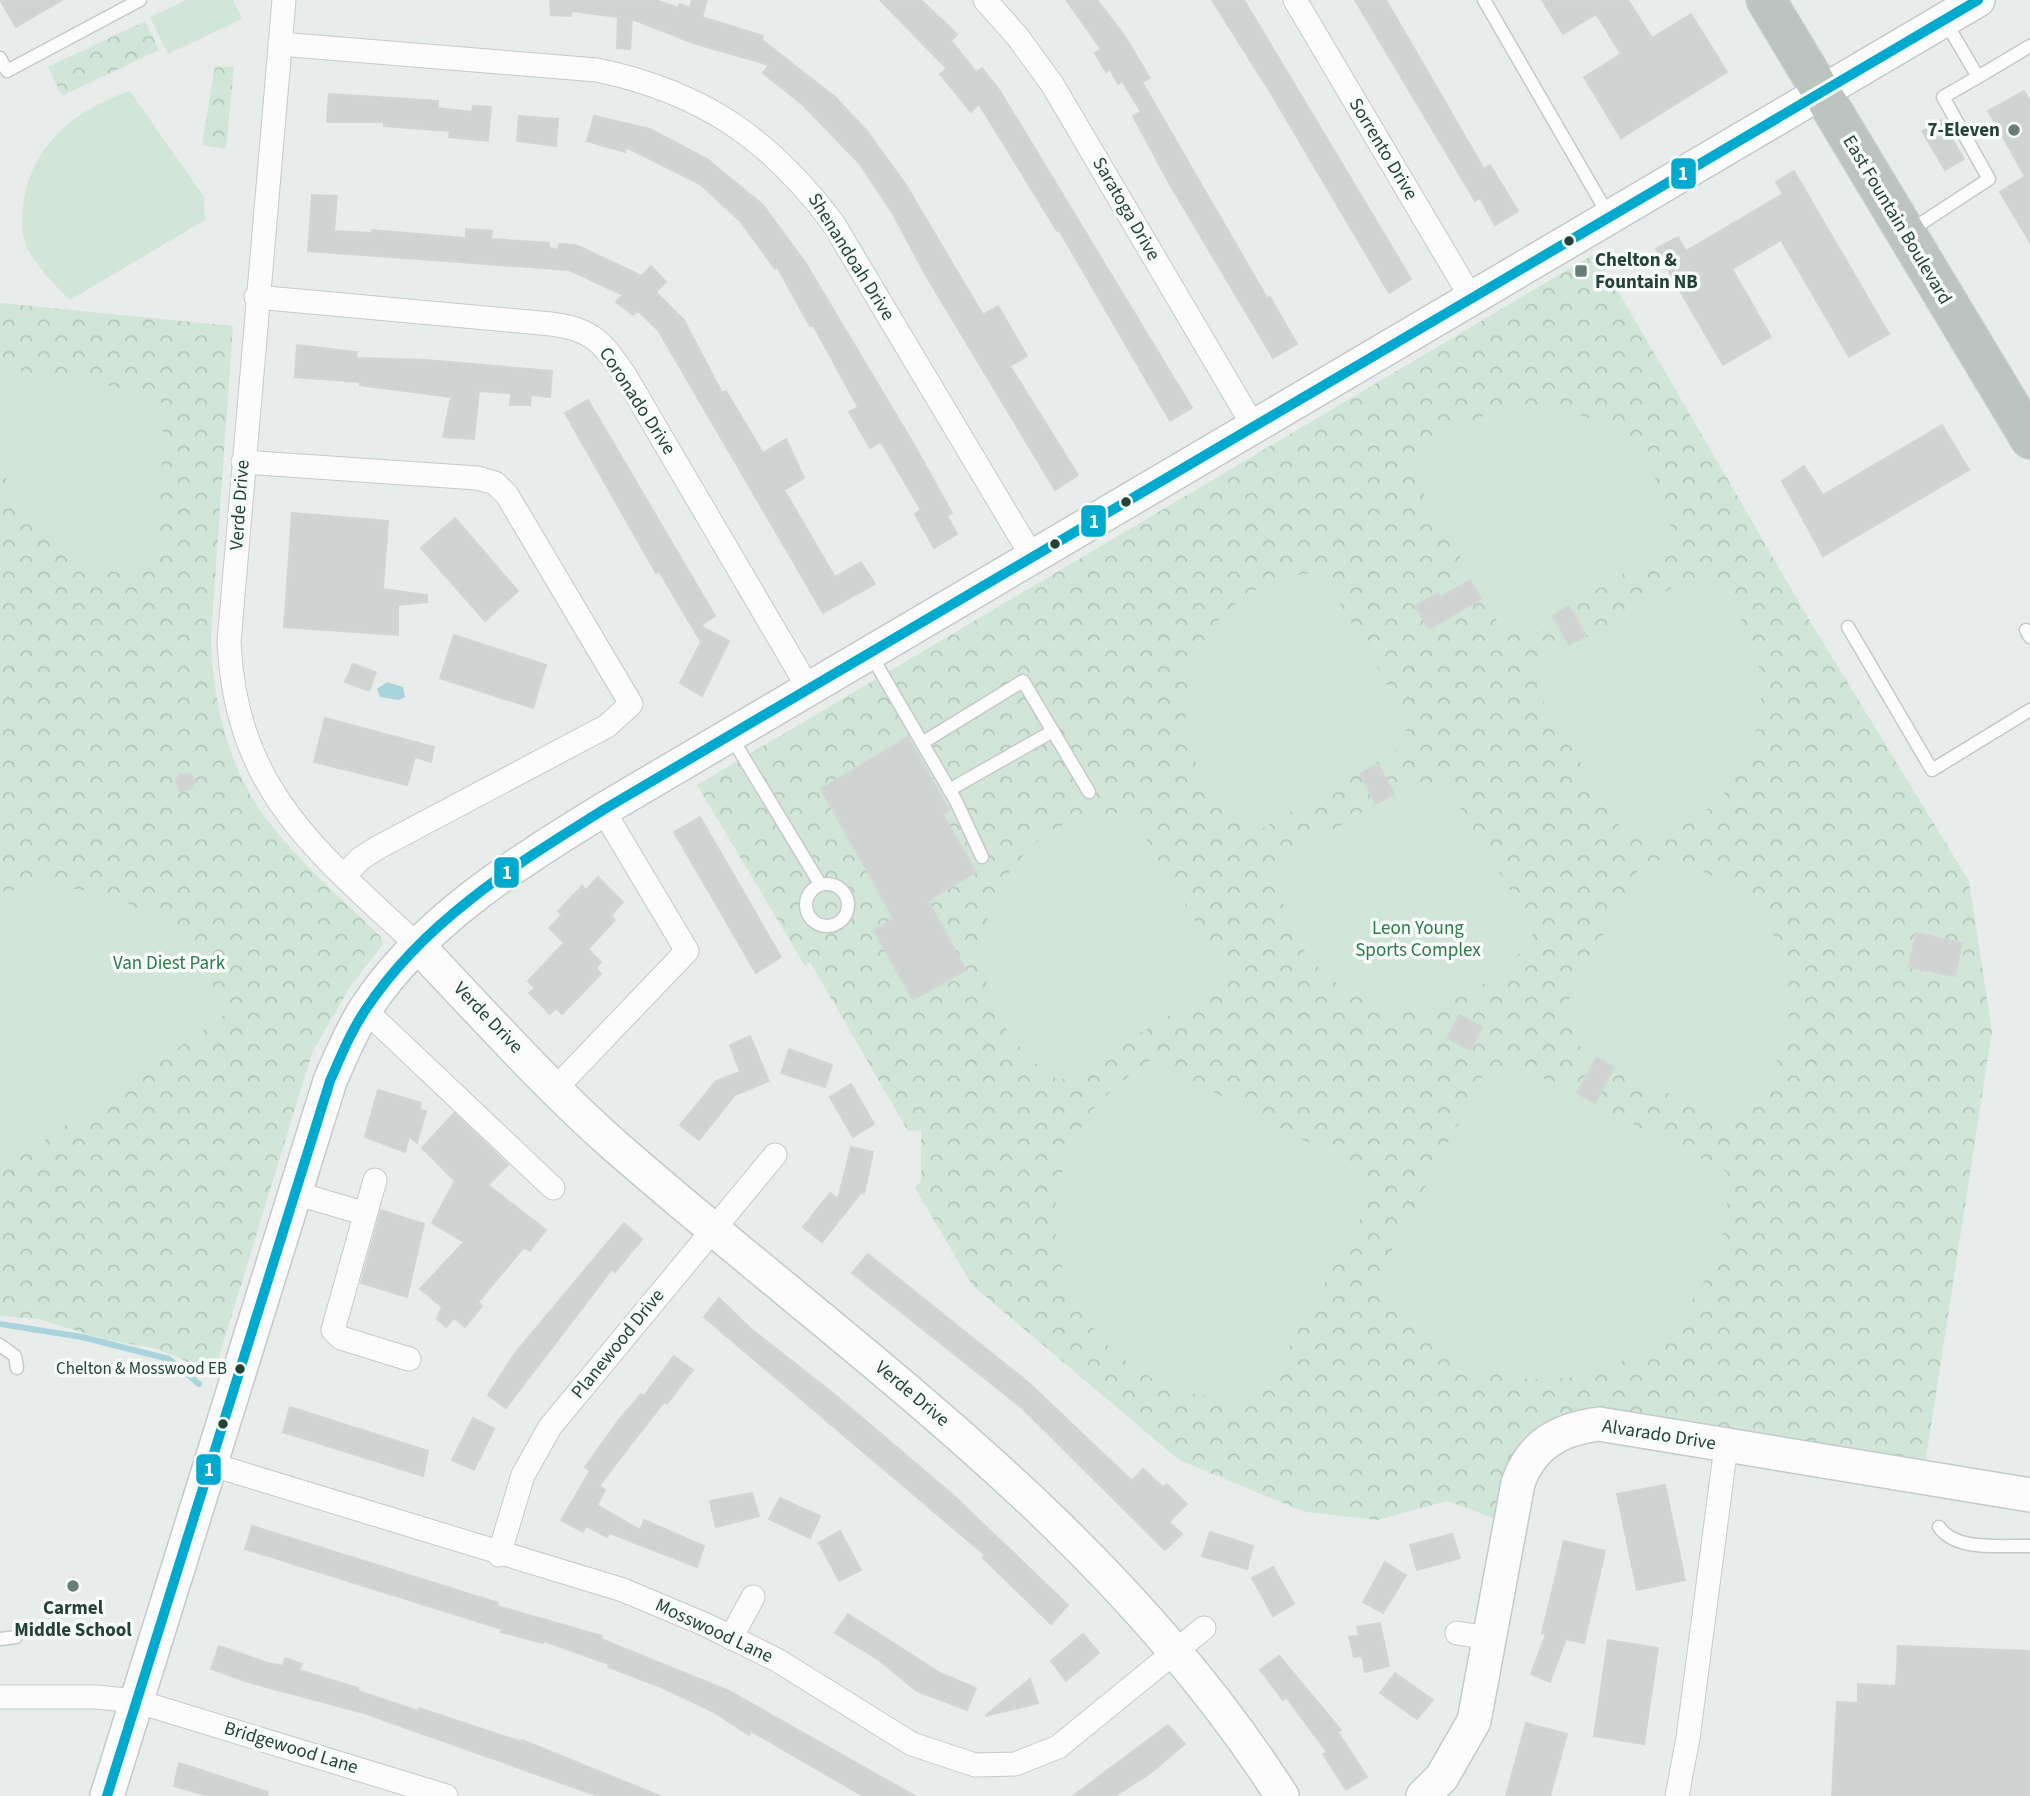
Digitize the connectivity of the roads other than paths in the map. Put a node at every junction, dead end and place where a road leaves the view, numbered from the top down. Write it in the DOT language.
graph roads {
  1 [pos="140,0"];
  2 [pos="284,0"];
  3 [pos="985,0"];
  4 [pos="1295,0"];
  5 [pos="1484,0"];
  6 [pos="1766,0"];
  7 [pos="1978,0"];
  8 [pos="1944,20"];
  9 [pos="280,44"];
  10 [pos="2030,46"];
  11 [pos="0,58"];
  12 [pos="1978,76"];
  13 [pos="1819,91"];
  14 [pos="1609,217"];
  15 [pos="1905,234"];
  16 [pos="256,297"];
  17 [pos="1472,299"];
  18 [pos="1254,428"];
  19 [pos="2030,439"];
  20 [pos="243,462"];
  21 [pos="1033,558"];
  22 [pos="1848,627"];
  23 [pos="870,653"];
  24 [pos="809,689"];
  25 [pos="2030,710"];
  26 [pos="1053,731"];
  27 [pos="730,734"];
  28 [pos="922,743"];
  29 [pos="949,790"];
  30 [pos="1089,792"];
  31 [pos="603,810"];
  32 [pos="982,857"];
  33 [pos="344,876"];
  34 [pos="820,884"];
  35 [pos="417,945"];
  36 [pos="365,1010"];
  37 [pos="556,1088"];
  38 [pos="775,1155"];
  39 [pos="375,1180"];
  40 [pos="553,1188"];
  41 [pos="295,1193"];
  42 [pos="363,1213"];
  43 [pos="712,1229"];
  44 [pos="0,1345"];
  45 [pos="409,1359"];
  46 [pos="17,1368"];
  47 [pos="1726,1446"];
  48 [pos="210,1464"];
  49 [pos="2030,1496"];
  50 [pos="1939,1527"];
  51 [pos="2030,1546"];
  52 [pos="499,1555"];
  53 [pos="753,1597"];
  54 [pos="1204,1628"];
  55 [pos="16,1637"];
  56 [pos="732,1638"];
  57 [pos="0,1639"];
  58 [pos="1176,1653"];
  59 [pos="0,1697"];
  60 [pos="136,1701"];
  61 [pos="1440,1790"];
  62 [pos="107,1796"];
  63 [pos="446,1796"];
  64 [pos="1282,1796"];
  65 [pos="1677,1796"];
  1 -- 11 [label="lane"];
  2 -- 9 [label="street, Verde Drive"];
  3 -- 18 [label="street, Saratoga Drive"];
  4 -- 17 [label="street, Sorrento Drive"];
  5 -- 14 [label="lane"];
  6 -- 13 [label="highway, East Fountain Boulevard"];
  7 -- 8 [label="main road"];
  8 -- 12 [label="lane"];
  8 -- 13 [label="main road"];
  9 -- 16 [label="street, Verde Drive"];
  9 -- 21 [label="street, Shenandoah Drive"];
  10 -- 12 [label="lane"];
  12 -- 15 [label="lane"];
  13 -- 14 [label="main road"];
  13 -- 15 [label="highway, East Fountain Boulevard"];
  14 -- 17 [label="main road"];
  15 -- 19 [label="highway, East Fountain Boulevard"];
  16 -- 20 [label="street, Verde Drive"];
  16 -- 24 [label="street, Coronado Drive"];
  17 -- 18 [label="main road"];
  18 -- 21 [label="main road"];
  20 -- 33 [label="street, Verde Drive"];
  20 -- 33 [label="street"];
  21 -- 23 [label="main road"];
  22 -- 25 [label="lane"];
  23 -- 24 [label="main road"];
  23 -- 28 [label="lane"];
  24 -- 27 [label="main road"];
  26 -- 28 [label="lane"];
  26 -- 29 [label="lane"];
  26 -- 30 [label="lane"];
  27 -- 31 [label="main road"];
  27 -- 34 [label="lane"];
  28 -- 29 [label="lane"];
  29 -- 32 [label="lane"];
  31 -- 35 [label="main road"];
  31 -- 37 [label="street"];
  33 -- 35 [label="street, Verde Drive"];
  35 -- 36 [label="main road"];
  35 -- 37 [label="main road, Verde Drive"];
  36 -- 40 [label="street"];
  36 -- 41 [label="main road"];
  37 -- 43 [label="main road, Verde Drive"];
  38 -- 43 [label="street, Planewood Drive"];
  39 -- 42 [label="street"];
  41 -- 42 [label="street"];
  41 -- 48 [label="main road"];
  42 -- 45 [label="street"];
  43 -- 52 [label="street, Planewood Drive"];
  43 -- 58 [label="main road, Verde Drive"];
  44 -- 46 [label="lane"];
  47 -- 49 [label="main road, Alvarado Drive"];
  47 -- 61 [label="main road, Alvarado Drive"];
  47 -- 65 [label="street"];
  48 -- 52 [label="street, Mosswood Lane"];
  48 -- 60 [label="main road"];
  50 -- 51 [label="lane"];
  52 -- 56 [label="street, Mosswood Lane"];
  53 -- 56 [label="street"];
  54 -- 58 [label="street, Mosswood Lane"];
  55 -- 57 [label="lane"];
  56 -- 58 [label="street, Mosswood Lane"];
  58 -- 64 [label="main road, Verde Drive"];
  59 -- 60 [label="street, Bridgewood Lane"];
  60 -- 62 [label="main road"];
  60 -- 63 [label="street, Bridgewood Lane"];
}
